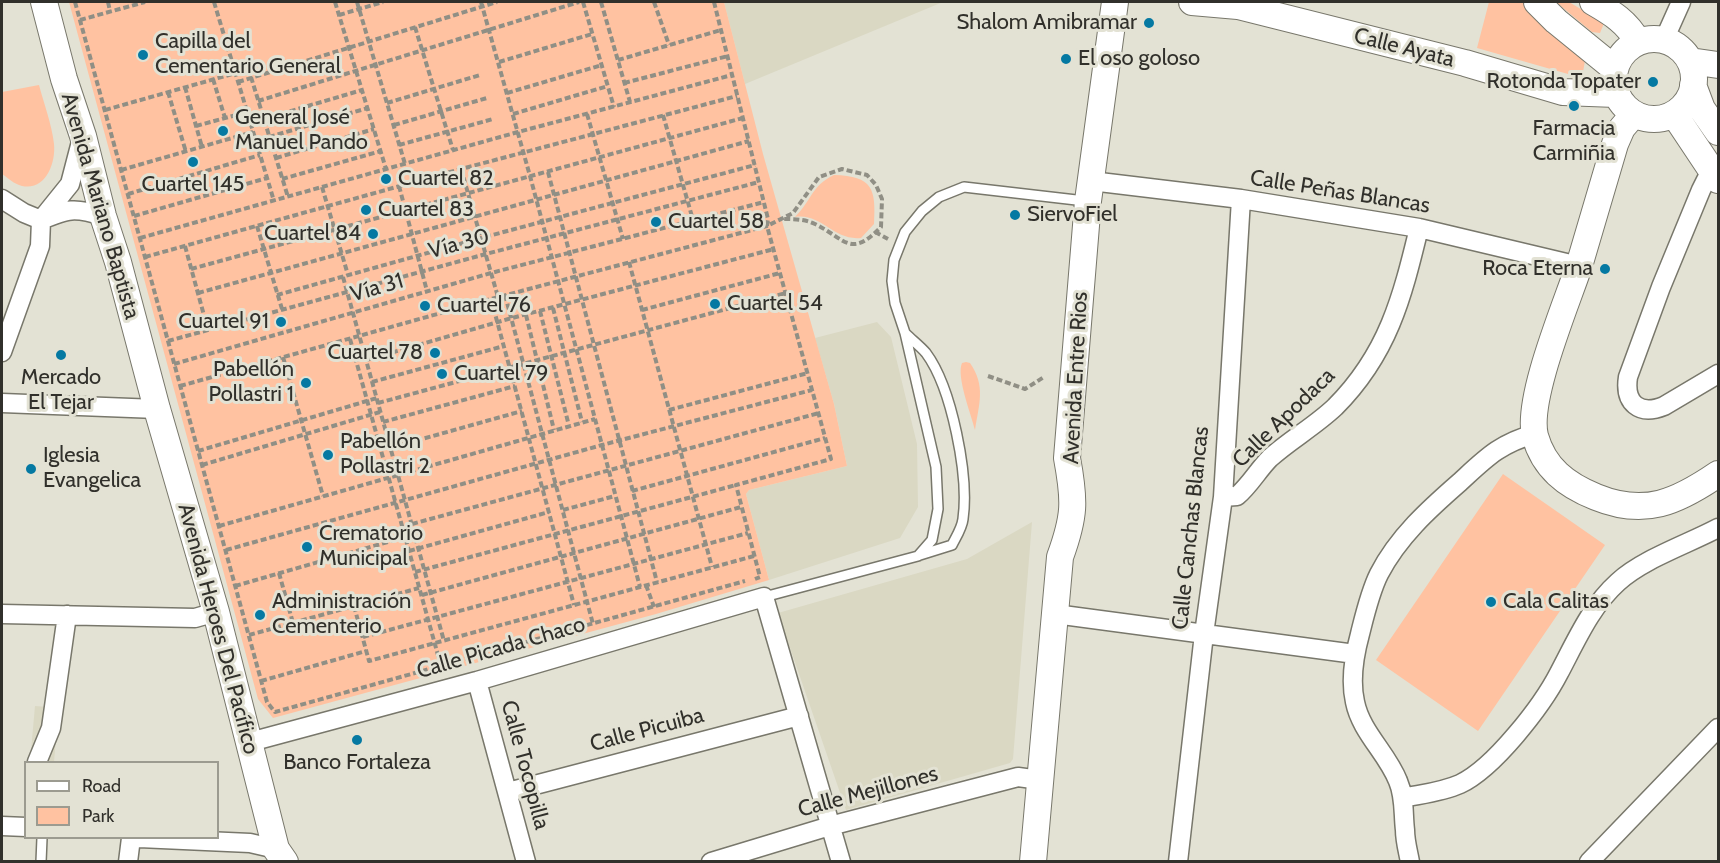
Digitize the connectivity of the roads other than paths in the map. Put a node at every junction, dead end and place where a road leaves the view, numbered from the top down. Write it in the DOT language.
graph roads {
  1 [pos="44,2"];
  2 [pos="1115,2"];
  3 [pos="1192,2"];
  4 [pos="1538,2"];
  5 [pos="1593,2"];
  6 [pos="1681,2"];
  7 [pos="1664,40"];
  8 [pos="1638,42"];
  9 [pos="1719,65"];
  10 [pos="1692,73"];
  11 [pos="1615,81"];
  12 [pos="1634,114"];
  13 [pos="1674,114"];
  14 [pos="1719,132"];
  15 [pos="83,136"];
  16 [pos="1716,176"];
  17 [pos="1090,191"];
  18 [pos="2,199"];
  19 [pos="1241,199"];
  20 [pos="103,216"];
  21 [pos="41,220"];
  22 [pos="1419,228"];
  23 [pos="1579,266"];
  24 [pos="904,333"];
  25 [pos="2,352"];
  26 [pos="1719,374"];
  27 [pos="2,404"];
  28 [pos="157,409"];
  29 [pos="1535,434"];
  30 [pos="1719,474"];
  31 [pos="1223,497"];
  32 [pos="1719,528"];
  33 [pos="918,556"];
  34 [pos="765,597"];
  35 [pos="216,612"];
  36 [pos="2,614"];
  37 [pos="1055,614"];
  38 [pos="68,615"];
  39 [pos="1204,634"];
  40 [pos="1355,654"];
  41 [pos="477,681"];
  42 [pos="798,716"];
  43 [pos="1719,728"];
  44 [pos="250,742"];
  45 [pos="37,761"];
  46 [pos="1040,780"];
  47 [pos="508,792"];
  48 [pos="1403,798"];
  49 [pos="2,826"];
  50 [pos="830,826"];
  51 [pos="24,827"];
  52 [pos="42,839"];
  53 [pos="131,839"];
  54 [pos="176,839"];
  55 [pos="250,843"];
  56 [pos="280,855"];
  57 [pos="41,861"];
  58 [pos="128,861"];
  59 [pos="249,861"];
  60 [pos="526,861"];
  61 [pos="711,861"];
  62 [pos="841,861"];
  63 [pos="1033,861"];
  64 [pos="1178,861"];
  65 [pos="1410,861"];
  66 [pos="1589,861"];
  1 -- 15 [label="main road, Avenida Mariano Baptista"];
  2 -- 17 [label="main road, Avenida Entre Rios"];
  3 -- 11 [label="main road, Calle Ayata"];
  4 -- 11 [label="main road"];
  5 -- 8 [label="main road"];
  6 -- 7 [label="street"];
  7 -- 8 [label="main road"];
  7 -- 10 [label="main road"];
  8 -- 11 [label="main road"];
  9 -- 10 [label="main road"];
  10 -- 13 [label="main road"];
  10 -- 14 [label="main road"];
  11 -- 12 [label="main road"];
  12 -- 13 [label="main road"];
  12 -- 23 [label="main road"];
  13 -- 16 [label="main road"];
  15 -- 20 [label="main road, Avenida Mariano Baptista"];
  15 -- 21 [label="street"];
  16 -- 26 [label="street"];
  17 -- 19 [label="street, Calle Peñas Blancas"];
  17 -- 24 [label="lane"];
  17 -- 37 [label="main road, Avenida Entre Rios"];
  18 -- 21 [label="street"];
  19 -- 22 [label="street, Calle Peñas Blancas"];
  19 -- 31 [label="street, Calle Canchas Blancas"];
  20 -- 21 [label="street"];
  20 -- 28 [label="main road, Avenida Mariano Baptista"];
  21 -- 25 [label="street"];
  22 -- 23 [label="street, Calle Peñas Blancas"];
  22 -- 31 [label="street, Calle Apodaca"];
  23 -- 29 [label="main road"];
  24 -- 33 [label="lane"];
  24 -- 33 [label="lane"];
  27 -- 28 [label="street"];
  28 -- 35 [label="main road, Avenida Heroes Del Pacífico"];
  29 -- 30 [label="main road"];
  29 -- 40 [label="street"];
  31 -- 39 [label="street, Calle Canchas Blancas"];
  32 -- 48 [label="street"];
  33 -- 34 [label="lane"];
  34 -- 41 [label="street, Calle Picada Chaco"];
  34 -- 42 [label="street"];
  35 -- 38 [label="street"];
  35 -- 44 [label="main road, Avenida Heroes Del Pacífico"];
  36 -- 38 [label="street"];
  37 -- 39 [label="street"];
  37 -- 46 [label="main road, Avenida Entre Rios"];
  38 -- 45 [label="street"];
  39 -- 40 [label="street"];
  39 -- 64 [label="street, Calle Canchas Blancas"];
  40 -- 48 [label="street"];
  41 -- 44 [label="street, Calle Picada Chaco"];
  41 -- 47 [label="street, Calle Tocopilla"];
  42 -- 47 [label="street, Calle Picuiba"];
  42 -- 50 [label="street"];
  43 -- 66 [label="street"];
  44 -- 56 [label="main road, Avenida Heroes Del Pacífico"];
  46 -- 50 [label="street, Calle Mejillones"];
  46 -- 63 [label="main road, Avenida Entre Rios"];
  47 -- 60 [label="street, Calle Tocopilla"];
  48 -- 65 [label="street"];
  49 -- 51 [label="street"];
  50 -- 61 [label="street, Calle Mejillones"];
  50 -- 62 [label="street"];
  52 -- 57 [label="lane"];
  53 -- 58 [label="street"];
  54 -- 55 [label="street"];
  55 -- 56 [label="street"];
  55 -- 59 [label="street"];
}
